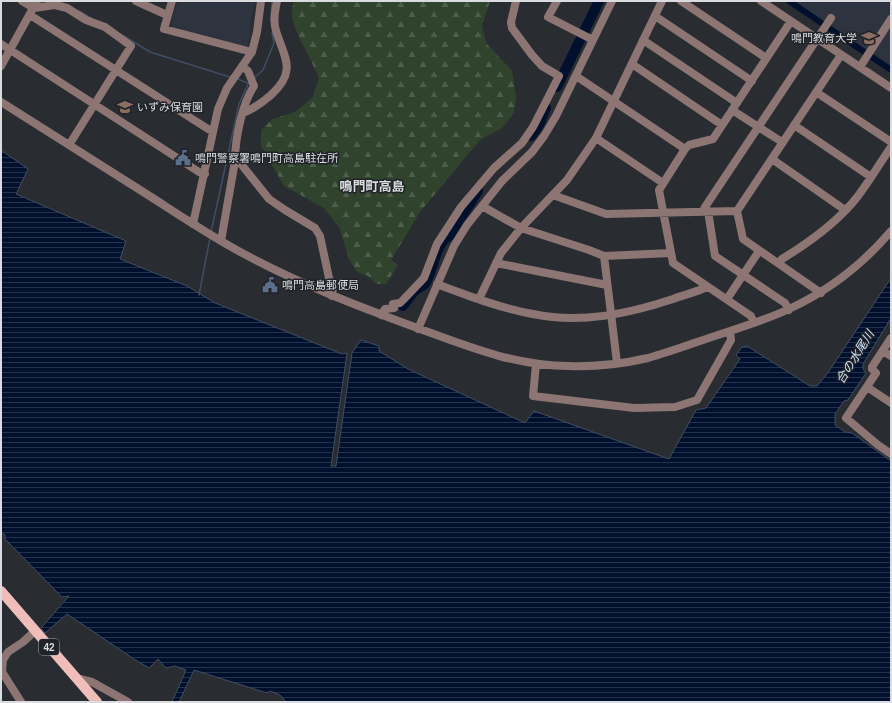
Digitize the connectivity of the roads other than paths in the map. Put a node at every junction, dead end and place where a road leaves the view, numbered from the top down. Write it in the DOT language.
graph roads {
  1 [pos="22,1"];
  2 [pos="136,1"];
  3 [pos="172,1"];
  4 [pos="261,1"];
  5 [pos="277,1"];
  6 [pos="516,1"];
  7 [pos="557,1"];
  8 [pos="612,1"];
  9 [pos="662,1"];
  10 [pos="681,1"];
  11 [pos="761,1"];
  12 [pos="34,8"];
  13 [pos="167,15"];
  14 [pos="655,16"];
  15 [pos="829,19"];
  16 [pos="891,19"];
  17 [pos="791,21"];
  18 [pos="819,35"];
  19 [pos="586,37"];
  20 [pos="643,40"];
  21 [pos="1,44"];
  22 [pos="10,50"];
  23 [pos="252,52"];
  24 [pos="841,55"];
  25 [pos="766,58"];
  26 [pos="632,64"];
  27 [pos="1,66"];
  28 [pos="860,67"];
  29 [pos="240,70"];
  30 [pos="115,71"];
  31 [pos="576,76"];
  32 [pos="752,81"];
  33 [pos="891,88"];
  34 [pos="816,92"];
  35 [pos="614,100"];
  36 [pos="1,102"];
  37 [pos="94,104"];
  38 [pos="735,106"];
  39 [pos="243,113"];
  40 [pos="722,125"];
  41 [pos="794,126"];
  42 [pos="757,127"];
  43 [pos="213,131"];
  44 [pos="596,138"];
  45 [pos="782,142"];
  46 [pos="891,142"];
  47 [pos="68,145"];
  48 [pos="891,147"];
  49 [pos="685,149"];
  50 [pos="772,159"];
  51 [pos="235,161"];
  52 [pos="205,174"];
  53 [pos="871,177"];
  54 [pos="663,183"];
  55 [pos="553,195"];
  56 [pos="482,206"];
  57 [pos="845,210"];
  58 [pos="705,211"];
  59 [pos="737,211"];
  60 [pos="663,213"];
  61 [pos="193,224"];
  62 [pos="521,228"];
  63 [pos="891,231"];
  64 [pos="219,240"];
  65 [pos="759,251"];
  66 [pos="671,253"];
  67 [pos="604,256"];
  68 [pos="496,263"];
  69 [pos="779,263"];
  70 [pos="743,275"];
  71 [pos="437,284"];
  72 [pos="607,285"];
  73 [pos="707,287"];
  74 [pos="821,293"];
  75 [pos="332,296"];
  76 [pos="479,299"];
  77 [pos="727,299"];
  78 [pos="789,310"];
  79 [pos="611,315"];
  80 [pos="382,316"];
  81 [pos="754,323"];
  82 [pos="418,329"];
  83 [pos="730,331"];
  84 [pos="891,338"];
  85 [pos="883,351"];
  86 [pos="891,356"];
  87 [pos="617,363"];
  88 [pos="536,364"];
  89 [pos="867,387"];
  90 [pos="891,403"];
  91 [pos="891,454"];
  92 [pos="1,591"];
  93 [pos="35,631"];
  94 [pos="76,678"];
  95 [pos="21,702"];
  96 [pos="97,702"];
  97 [pos="128,702"];
  1 -- 12 [label="street"];
  2 -- 13 [label="street"];
  3 -- 13 [label="street"];
  4 -- 23 [label="street"];
  5 -- 39 [label="street"];
  6 -- 80 [label="street"];
  7 -- 19 [label="street"];
  8 -- 19 [label="street"];
  9 -- 14 [label="street"];
  10 -- 25 [label="street"];
  11 -- 17 [label="street"];
  12 -- 22 [label="street"];
  12 -- 30 [label="street"];
  12 -- 30 [label="street"];
  13 -- 23 [label="street"];
  14 -- 20 [label="street"];
  14 -- 32 [label="street"];
  15 -- 18 [label="street"];
  16 -- 28 [label="street"];
  17 -- 18 [label="street"];
  17 -- 25 [label="street"];
  18 -- 24 [label="street"];
  18 -- 42 [label="street"];
  19 -- 31 [label="street"];
  20 -- 26 [label="street"];
  20 -- 38 [label="street"];
  21 -- 22 [label="street"];
  22 -- 27 [label="street"];
  22 -- 37 [label="street"];
  23 -- 29 [label="street"];
  24 -- 28 [label="street"];
  24 -- 34 [label="street"];
  25 -- 32 [label="street"];
  26 -- 35 [label="street"];
  26 -- 40 [label="street"];
  28 -- 33 [label="street"];
  29 -- 39 [label="street"];
  29 -- 43 [label="street"];
  30 -- 37 [label="street"];
  30 -- 43 [label="street"];
  31 -- 35 [label="street"];
  31 -- 56 [label="street"];
  32 -- 38 [label="street"];
  34 -- 41 [label="street"];
  34 -- 46 [label="street"];
  35 -- 44 [label="street"];
  35 -- 49 [label="street"];
  36 -- 47 [label="street"];
  37 -- 47 [label="street"];
  37 -- 52 [label="street"];
  38 -- 40 [label="street"];
  38 -- 42 [label="street"];
  39 -- 51 [label="street"];
  40 -- 49 [label="street"];
  41 -- 45 [label="street"];
  41 -- 53 [label="street"];
  42 -- 45 [label="street"];
  42 -- 58 [label="street"];
  43 -- 52 [label="street"];
  44 -- 54 [label="street"];
  44 -- 55 [label="street"];
  45 -- 50 [label="street"];
  47 -- 61 [label="street"];
  48 -- 53 [label="street"];
  49 -- 54 [label="street"];
  50 -- 57 [label="street"];
  50 -- 59 [label="street"];
  51 -- 64 [label="street"];
  51 -- 75 [label="street"];
  52 -- 61 [label="street"];
  53 -- 57 [label="street"];
  54 -- 60 [label="street"];
  55 -- 60 [label="street"];
  55 -- 62 [label="street"];
  56 -- 62 [label="street"];
  56 -- 71 [label="street"];
  57 -- 69 [label="street"];
  58 -- 59 [label="street"];
  58 -- 60 [label="street"];
  58 -- 70 [label="street"];
  59 -- 65 [label="street"];
  60 -- 66 [label="street"];
  61 -- 64 [label="street"];
  62 -- 67 [label="street"];
  62 -- 68 [label="street"];
  63 -- 74 [label="street"];
  64 -- 75 [label="street"];
  65 -- 69 [label="street"];
  65 -- 70 [label="street"];
  66 -- 67 [label="street"];
  66 -- 73 [label="street"];
  67 -- 72 [label="street"];
  68 -- 72 [label="street"];
  68 -- 76 [label="street"];
  69 -- 74 [label="street"];
  70 -- 77 [label="street"];
  70 -- 78 [label="street"];
  71 -- 76 [label="street"];
  71 -- 82 [label="street"];
  72 -- 79 [label="street"];
  73 -- 77 [label="street"];
  73 -- 79 [label="street"];
  74 -- 78 [label="street"];
  75 -- 80 [label="street"];
  76 -- 79 [label="street"];
  77 -- 81 [label="street"];
  78 -- 81 [label="street"];
  79 -- 87 [label="street"];
  80 -- 82 [label="street"];
  81 -- 83 [label="street"];
  82 -- 88 [label="street"];
  83 -- 87 [label="street"];
  83 -- 88 [label="street"];
  84 -- 85 [label="street"];
  85 -- 86 [label="street"];
  85 -- 89 [label="street"];
  87 -- 88 [label="street"];
  89 -- 90 [label="street"];
  89 -- 91 [label="street"];
  92 -- 93 [label="main road, 42"];
  93 -- 94 [label="main road, 42"];
  93 -- 95 [label="street"];
  94 -- 96 [label="main road, 42"];
  94 -- 97 [label="street"];
}
